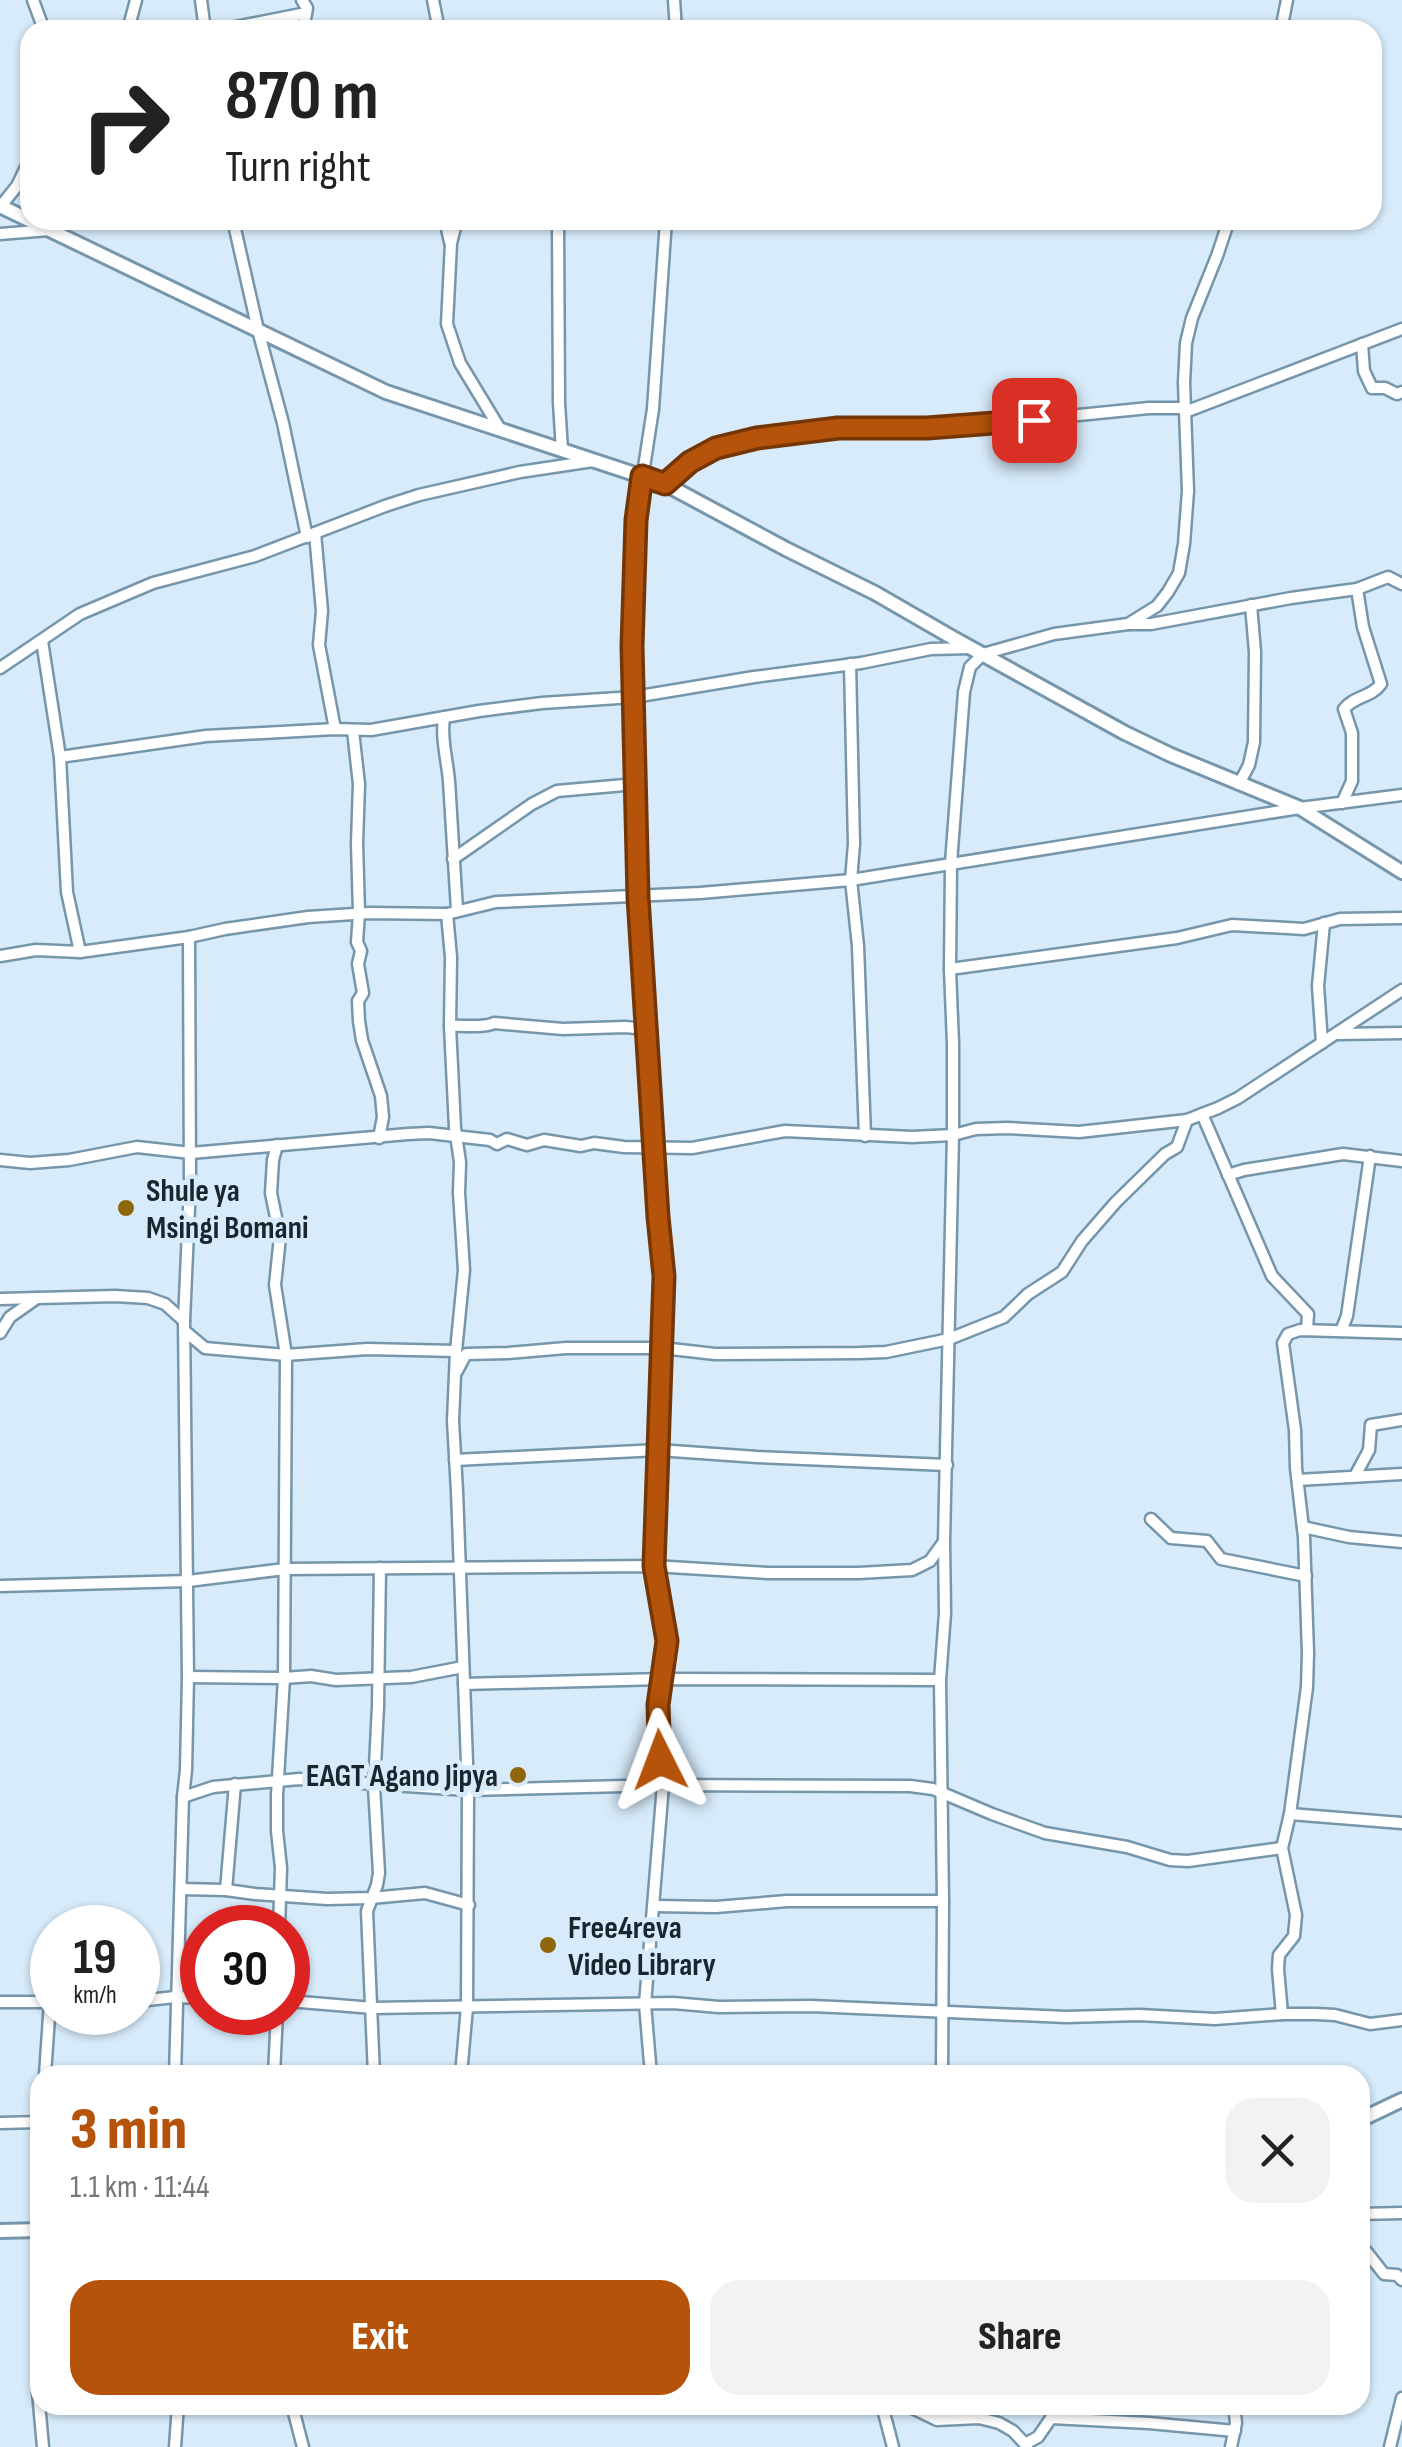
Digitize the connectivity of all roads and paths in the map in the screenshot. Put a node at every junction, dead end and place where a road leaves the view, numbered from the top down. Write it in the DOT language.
graph roads {
  1 [pos="302,0"];
  2 [pos="306,13"];
  3 [pos="271,20"];
  4 [pos="305,20"];
  5 [pos="20,180"];
  6 [pos="0,207"];
  7 [pos="50,230"];
  8 [pos="235,230"];
  9 [pos="447,230"];
  10 [pos="455,230"];
  11 [pos="558,230"];
  12 [pos="665,230"];
  13 [pos="1225,230"];
  14 [pos="0,234"];
  15 [pos="450,243"];
  16 [pos="1402,329"];
  17 [pos="258,330"];
  18 [pos="1362,344"];
  19 [pos="1402,392"];
  20 [pos="1185,410"];
  21 [pos="500,429"];
  22 [pos="562,450"];
  23 [pos="596,461"];
  24 [pos="642,476"];
  25 [pos="665,484"];
  26 [pos="311,535"];
  27 [pos="1402,584"];
  28 [pos="1357,589"];
  29 [pos="1250,605"];
  30 [pos="1128,624"];
  31 [pos="42,641"];
  32 [pos="977,651"];
  33 [pos="850,664"];
  34 [pos="0,668"];
  35 [pos="634,698"];
  36 [pos="444,717"];
  37 [pos="335,729"];
  38 [pos="354,731"];
  39 [pos="60,756"];
  40 [pos="636,784"];
  41 [pos="1239,784"];
  42 [pos="1402,794"];
  43 [pos="1342,803"];
  44 [pos="1300,808"];
  45 [pos="453,859"];
  46 [pos="951,864"];
  47 [pos="1402,872"];
  48 [pos="851,880"];
  49 [pos="638,897"];
  50 [pos="452,912"];
  51 [pos="359,913"];
  52 [pos="1402,918"];
  53 [pos="1324,923"];
  54 [pos="189,937"];
  55 [pos="80,952"];
  56 [pos="0,956"];
  57 [pos="950,969"];
  58 [pos="1402,990"];
  59 [pos="450,1026"];
  60 [pos="646,1029"];
  61 [pos="1402,1033"];
  62 [pos="1335,1034"];
  63 [pos="1322,1043"];
  64 [pos="1202,1114"];
  65 [pos="1187,1120"];
  66 [pos="953,1135"];
  67 [pos="865,1136"];
  68 [pos="379,1138"];
  69 [pos="458,1138"];
  70 [pos="277,1145"];
  71 [pos="653,1148"];
  72 [pos="190,1153"];
  73 [pos="1370,1156"];
  74 [pos="0,1160"];
  75 [pos="1402,1161"];
  76 [pos="1228,1175"];
  77 [pos="38,1297"];
  78 [pos="0,1300"];
  79 [pos="185,1326"];
  80 [pos="1307,1330"];
  81 [pos="1341,1331"];
  82 [pos="1402,1333"];
  83 [pos="0,1334"];
  84 [pos="949,1339"];
  85 [pos="662,1348"];
  86 [pos="456,1351"];
  87 [pos="286,1356"];
  88 [pos="455,1377"];
  89 [pos="1402,1420"];
  90 [pos="658,1450"];
  91 [pos="456,1460"];
  92 [pos="947,1465"];
  93 [pos="1402,1474"];
  94 [pos="1355,1476"];
  95 [pos="1298,1480"];
  96 [pos="1152,1519"];
  97 [pos="1303,1528"];
  98 [pos="944,1542"];
  99 [pos="1402,1542"];
  100 [pos="459,1566"];
  101 [pos="654,1566"];
  102 [pos="380,1568"];
  103 [pos="285,1569"];
  104 [pos="1306,1576"];
  105 [pos="188,1581"];
  106 [pos="0,1586"];
  107 [pos="463,1667"];
  108 [pos="188,1677"];
  109 [pos="378,1677"];
  110 [pos="284,1678"];
  111 [pos="662,1680"];
  112 [pos="940,1680"];
  113 [pos="464,1684"];
  114 [pos="278,1782"];
  115 [pos="235,1784"];
  116 [pos="663,1785"];
  117 [pos="374,1786"];
  118 [pos="468,1790"];
  119 [pos="942,1794"];
  120 [pos="183,1797"];
  121 [pos="1290,1814"];
  122 [pos="1402,1822"];
  123 [pos="1282,1848"];
  124 [pos="181,1889"];
  125 [pos="226,1890"];
  126 [pos="280,1895"];
  127 [pos="371,1898"];
  128 [pos="943,1900"];
  129 [pos="280,1905"];
  130 [pos="469,1906"];
  131 [pos="654,1906"];
  132 [pos="176,1997"];
  133 [pos="180,1997"];
  134 [pos="160,1999"];
  135 [pos="0,2002"];
  136 [pos="30,2002"];
  137 [pos="310,2002"];
  138 [pos="646,2004"];
  139 [pos="467,2007"];
  140 [pos="373,2008"];
  141 [pos="943,2012"];
  142 [pos="1282,2014"];
  143 [pos="1402,2020"];
  144 [pos="48,2035"];
  145 [pos="276,2035"];
  146 [pos="46,2065"];
  147 [pos="175,2065"];
  148 [pos="274,2065"];
  149 [pos="374,2065"];
  150 [pos="462,2065"];
  151 [pos="650,2065"];
  152 [pos="942,2065"];
  153 [pos="1402,2100"];
  154 [pos="1370,2115"];
  155 [pos="30,2122"];
  156 [pos="0,2123"];
  157 [pos="1402,2213"];
  158 [pos="1370,2214"];
  159 [pos="30,2230"];
  160 [pos="0,2231"];
  161 [pos="1370,2256"];
  162 [pos="1402,2280"];
  163 [pos="1402,2398"];
  164 [pos="40,2415"];
  165 [pos="177,2415"];
  166 [pos="295,2415"];
  167 [pos="885,2415"];
  168 [pos="927,2415"];
  169 [pos="1234,2415"];
  170 [pos="1235,2431"];
  171 [pos="1026,2445"];
  172 [pos="1391,2446"];
  173 [pos="43,2447"];
  174 [pos="175,2447"];
  175 [pos="303,2447"];
  176 [pos="893,2447"];
  177 [pos="1231,2447"];
  1 -- 2 [label="street"];
  2 -- 3 [label="street"];
  2 -- 4 [label="street"];
  5 -- 6 [label="street"];
  7 -- 14 [label="street"];
  7 -- 17 [label="street"];
  8 -- 17 [label="street"];
  9 -- 15 [label="street"];
  10 -- 15 [label="street"];
  11 -- 22 [label="street"];
  12 -- 24 [label="street"];
  13 -- 20 [label="street"];
  15 -- 21 [label="street"];
  16 -- 18 [label="street"];
  17 -- 21 [label="street"];
  17 -- 26 [label="street"];
  18 -- 19 [label="street"];
  18 -- 20 [label="street"];
  20 -- 25 [label="street"];
  20 -- 30 [label="street"];
  21 -- 22 [label="street"];
  22 -- 23 [label="street"];
  23 -- 24 [label="street"];
  23 -- 26 [label="street"];
  24 -- 25 [label="street"];
  24 -- 35 [label="street"];
  25 -- 32 [label="street"];
  26 -- 31 [label="street"];
  26 -- 37 [label="street"];
  27 -- 28 [label="street"];
  28 -- 29 [label="street"];
  28 -- 43 [label="street"];
  29 -- 30 [label="street"];
  29 -- 41 [label="street"];
  30 -- 32 [label="street"];
  31 -- 34 [label="street"];
  31 -- 39 [label="street"];
  32 -- 33 [label="street"];
  32 -- 41 [label="street"];
  32 -- 46 [label="street"];
  33 -- 35 [label="street"];
  33 -- 48 [label="street"];
  35 -- 36 [label="street"];
  35 -- 40 [label="street"];
  36 -- 38 [label="street"];
  36 -- 45 [label="street"];
  37 -- 38 [label="street"];
  37 -- 39 [label="street"];
  38 -- 51 [label="street"];
  39 -- 55 [label="street"];
  40 -- 45 [label="street"];
  40 -- 49 [label="street"];
  41 -- 44 [label="street"];
  42 -- 43 [label="street"];
  43 -- 44 [label="street"];
  44 -- 46 [label="street"];
  44 -- 47 [label="street"];
  45 -- 50 [label="street"];
  46 -- 48 [label="street"];
  46 -- 57 [label="street"];
  48 -- 49 [label="street"];
  48 -- 67 [label="street"];
  49 -- 50 [label="street"];
  49 -- 60 [label="street"];
  50 -- 51 [label="street"];
  50 -- 59 [label="street"];
  51 -- 54 [label="street"];
  51 -- 68 [label="street"];
  52 -- 53 [label="street"];
  53 -- 57 [label="street"];
  53 -- 63 [label="street"];
  54 -- 55 [label="street"];
  54 -- 72 [label="street"];
  55 -- 56 [label="street"];
  57 -- 66 [label="street"];
  58 -- 62 [label="street"];
  59 -- 60 [label="street"];
  59 -- 69 [label="street"];
  60 -- 71 [label="street"];
  61 -- 62 [label="street"];
  62 -- 63 [label="street"];
  63 -- 64 [label="street"];
  64 -- 65 [label="street"];
  64 -- 76 [label="street"];
  65 -- 66 [label="street"];
  65 -- 84 [label="street"];
  66 -- 67 [label="street"];
  66 -- 84 [label="street"];
  67 -- 71 [label="street"];
  68 -- 69 [label="street"];
  68 -- 70 [label="street"];
  69 -- 71 [label="street"];
  69 -- 86 [label="street"];
  70 -- 72 [label="street"];
  70 -- 87 [label="street"];
  71 -- 85 [label="street"];
  72 -- 74 [label="street"];
  72 -- 79 [label="street"];
  73 -- 75 [label="street"];
  73 -- 76 [label="street"];
  73 -- 81 [label="street"];
  76 -- 80 [label="street"];
  77 -- 78 [label="street"];
  77 -- 79 [label="street"];
  77 -- 83 [label="street"];
  79 -- 87 [label="street"];
  79 -- 105 [label="street"];
  80 -- 81 [label="street"];
  80 -- 95 [label="street"];
  81 -- 82 [label="street"];
  84 -- 85 [label="street"];
  84 -- 92 [label="street"];
  85 -- 88 [label="street"];
  85 -- 90 [label="street"];
  86 -- 87 [label="street"];
  86 -- 88 [label="street"];
  87 -- 103 [label="street"];
  88 -- 91 [label="street"];
  89 -- 94 [label="street"];
  90 -- 91 [label="street"];
  90 -- 92 [label="street"];
  90 -- 101 [label="street"];
  91 -- 100 [label="street"];
  92 -- 98 [label="street"];
  93 -- 94 [label="street"];
  94 -- 95 [label="street"];
  95 -- 97 [label="street"];
  96 -- 104 [label="street"];
  97 -- 99 [label="street"];
  97 -- 104 [label="street"];
  98 -- 101 [label="street"];
  98 -- 112 [label="street"];
  100 -- 101 [label="street"];
  100 -- 102 [label="street"];
  100 -- 107 [label="street"];
  101 -- 111 [label="street"];
  102 -- 103 [label="street"];
  102 -- 109 [label="street"];
  103 -- 105 [label="street"];
  103 -- 110 [label="street"];
  104 -- 121 [label="street"];
  105 -- 106 [label="street"];
  105 -- 108 [label="street"];
  107 -- 109 [label="street"];
  107 -- 113 [label="street"];
  108 -- 110 [label="street"];
  108 -- 120 [label="street"];
  109 -- 110 [label="street"];
  109 -- 117 [label="street"];
  110 -- 114 [label="street"];
  111 -- 112 [label="street"];
  111 -- 113 [label="street"];
  111 -- 116 [label="street"];
  112 -- 119 [label="street"];
  113 -- 118 [label="street"];
  114 -- 115 [label="street"];
  114 -- 117 [label="street"];
  114 -- 126 [label="street"];
  115 -- 120 [label="street"];
  115 -- 125 [label="street"];
  116 -- 118 [label="street"];
  116 -- 119 [label="street"];
  116 -- 131 [label="street"];
  117 -- 118 [label="street"];
  117 -- 127 [label="street"];
  118 -- 130 [label="street"];
  119 -- 123 [label="street"];
  119 -- 128 [label="street"];
  120 -- 124 [label="street"];
  121 -- 122 [label="street"];
  121 -- 123 [label="street"];
  123 -- 142 [label="street"];
  124 -- 125 [label="street"];
  124 -- 132 [label="street"];
  125 -- 126 [label="street"];
  126 -- 127 [label="street"];
  126 -- 129 [label="street"];
  127 -- 130 [label="street"];
  127 -- 140 [label="street"];
  128 -- 131 [label="street"];
  128 -- 141 [label="street"];
  130 -- 139 [label="street"];
  131 -- 138 [label="street"];
  132 -- 133 [label="street"];
  132 -- 134 [label="street"];
  132 -- 147 [label="street"];
  135 -- 136 [label="street"];
  137 -- 140 [label="street"];
  138 -- 139 [label="street"];
  138 -- 141 [label="street"];
  138 -- 151 [label="street"];
  139 -- 140 [label="street"];
  139 -- 150 [label="street"];
  140 -- 149 [label="street"];
  141 -- 142 [label="street"];
  141 -- 152 [label="street"];
  142 -- 143 [label="street"];
  144 -- 146 [label="street"];
  145 -- 148 [label="street"];
  153 -- 154 [label="street"];
  155 -- 156 [label="street"];
  157 -- 158 [label="street"];
  159 -- 160 [label="street"];
  161 -- 162 [label="street"];
  163 -- 172 [label="street"];
  164 -- 173 [label="street"];
  165 -- 174 [label="street"];
  166 -- 175 [label="street"];
  167 -- 176 [label="street"];
  168 -- 171 [label="street"];
  169 -- 170 [label="street"];
  170 -- 171 [label="street"];
  170 -- 177 [label="street"];
}
